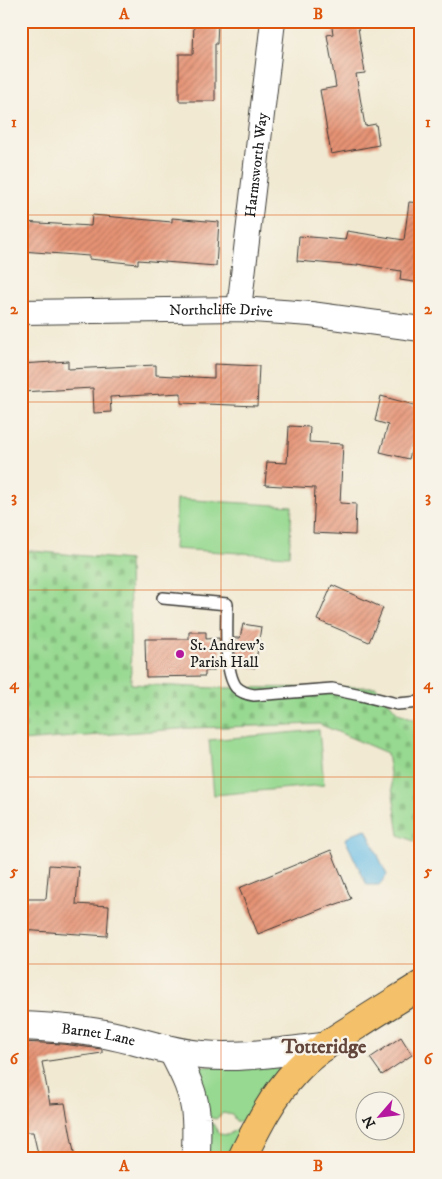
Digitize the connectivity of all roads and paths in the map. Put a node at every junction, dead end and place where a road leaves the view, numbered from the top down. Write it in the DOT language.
graph roads {
  1 [pos="273,21"];
  2 [pos="239,309"];
  3 [pos="21,312"];
  4 [pos="421,329"];
  5 [pos="163,598"];
  6 [pos="421,702"];
  7 [pos="421,985"];
  8 [pos="21,1026"];
  9 [pos="324,1046"];
  10 [pos="173,1052"];
  11 [pos="196,1158"];
  12 [pos="242,1158"];
  1 -- 2 [label="street, Harmsworth Way"];
  2 -- 3 [label="street, Northcliffe Drive"];
  2 -- 4 [label="street, Northcliffe Drive"];
  5 -- 6 [label="lane"];
  7 -- 9 [label="main road"];
  8 -- 10 [label="street, Barnet Lane"];
  9 -- 10 [label="street, Barnet Lane"];
  9 -- 12 [label="main road"];
  10 -- 11 [label="street"];
}
